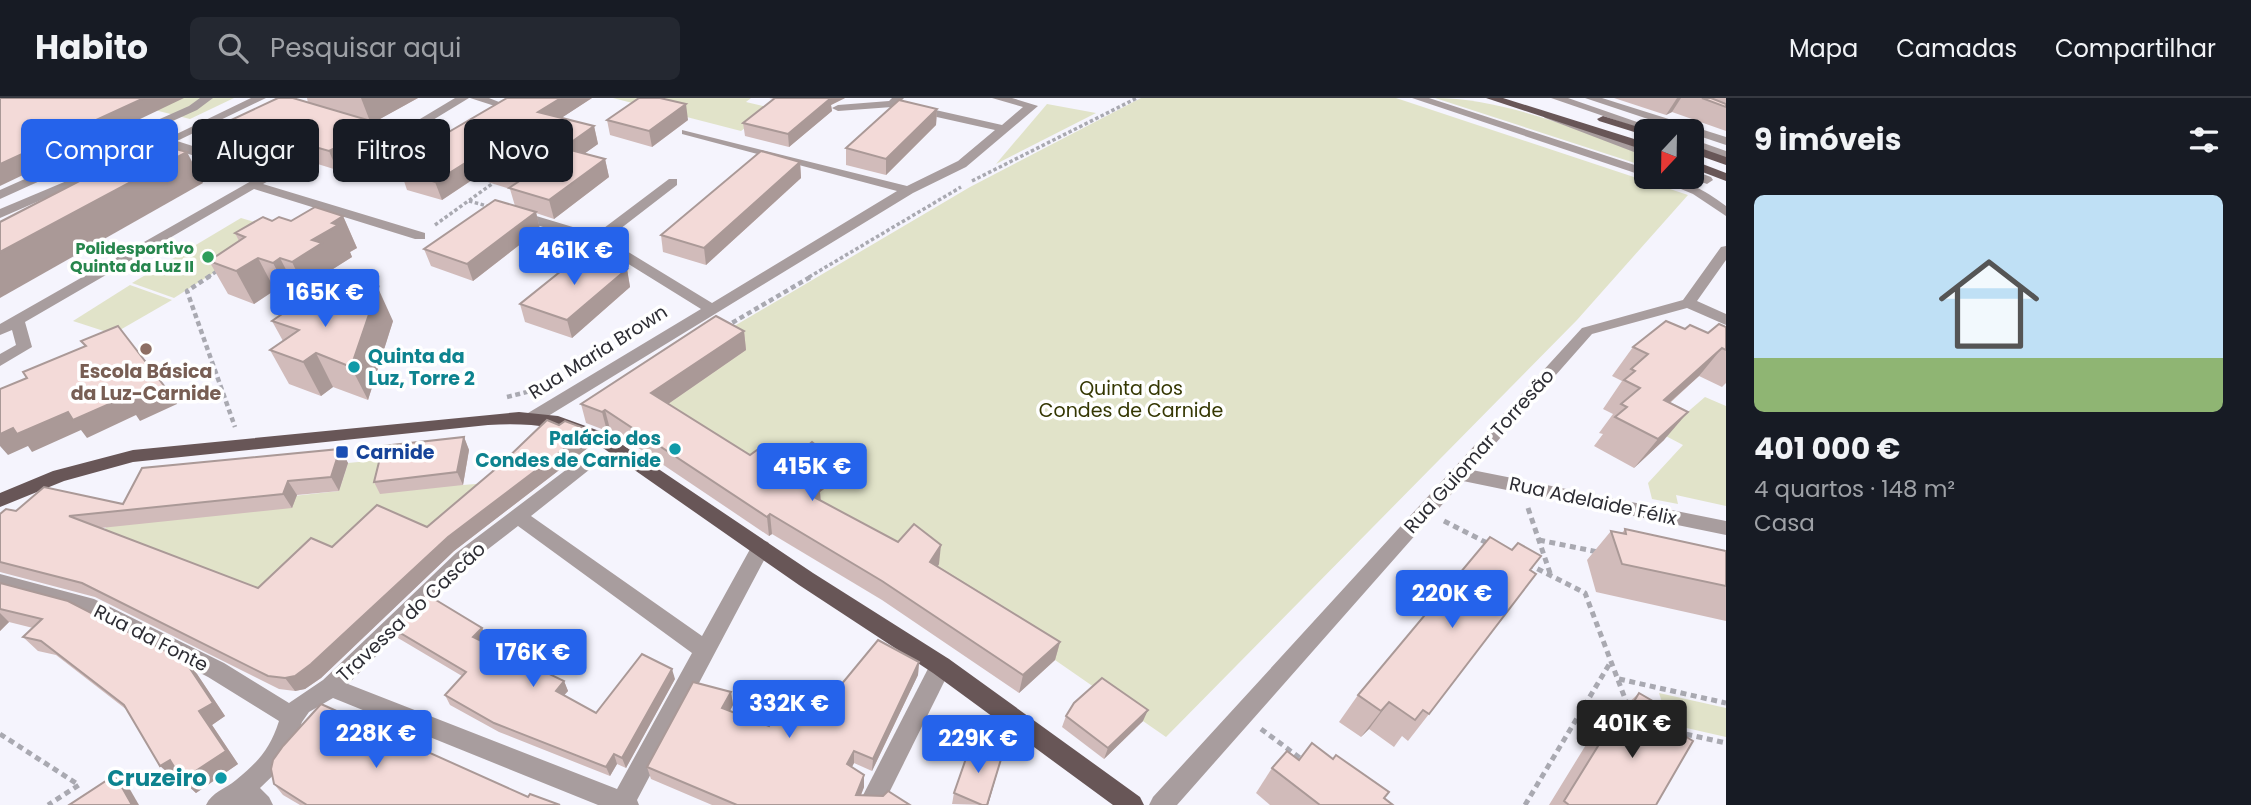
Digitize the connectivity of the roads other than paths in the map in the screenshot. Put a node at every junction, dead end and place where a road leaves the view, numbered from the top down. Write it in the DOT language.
graph roads {
  1 [pos="207,98"];
  2 [pos="260,98"];
  3 [pos="463,98"];
  4 [pos="476,98"];
  5 [pos="998,98"];
  6 [pos="1418,98"];
  7 [pos="1492,98"];
  8 [pos="1531,98"];
  9 [pos="1557,98"];
  10 [pos="1591,98"];
  11 [pos="1628,98"];
  12 [pos="895,101"];
  13 [pos="496,104"];
  14 [pos="838,108"];
  15 [pos="1609,111"];
  16 [pos="1543,113"];
  17 [pos="427,119"];
  18 [pos="1635,119"];
  19 [pos="1634,123"];
  20 [pos="1634,129"];
  21 [pos="1005,130"];
  22 [pos="686,132"];
  23 [pos="178,137"];
  24 [pos="1726,141"];
  25 [pos="1634,143"];
  26 [pos="1704,143"];
  27 [pos="178,145"];
  28 [pos="1704,146"];
  29 [pos="1634,148"];
  30 [pos="1726,152"];
  31 [pos="1704,153"];
  32 [pos="1726,161"];
  33 [pos="1634,169"];
  34 [pos="1704,169"];
  35 [pos="1726,177"];
  36 [pos="1704,179"];
  37 [pos="1707,180"];
  38 [pos="77,182"];
  39 [pos="673,182"];
  40 [pos="253,185"];
  41 [pos="1692,189"];
  42 [pos="908,191"];
  43 [pos="0,195"];
  44 [pos="499,209"];
  45 [pos="1726,212"];
  46 [pos="0,214"];
  47 [pos="421,236"];
  48 [pos="598,239"];
  49 [pos="1726,250"];
  50 [pos="1688,303"];
  51 [pos="710,309"];
  52 [pos="17,320"];
  53 [pos="1726,320"];
  54 [pos="0,330"];
  55 [pos="0,361"];
  56 [pos="534,417"];
  57 [pos="593,458"];
  58 [pos="1459,474"];
  59 [pos="0,500"];
  60 [pos="518,516"];
  61 [pos="1726,528"];
  62 [pos="761,547"];
  63 [pos="0,582"];
  64 [pos="706,651"];
  65 [pos="941,666"];
  66 [pos="331,687"];
  67 [pos="296,711"];
  68 [pos="252,797"];
  69 [pos="624,804"];
  70 [pos="218,805"];
  71 [pos="870,805"];
  72 [pos="1132,805"];
  73 [pos="1161,805"];
  1 -- 43 [label="street"];
  2 -- 23 [label="street"];
  3 -- 17 [label="street"];
  4 -- 13 [label="street"];
  5 -- 21 [label="street, Rua Maria Brown"];
  6 -- 33 [label="street"];
  7 -- 16 [label="main road"];
  8 -- 20 [label="main road"];
  9 -- 19 [label="street"];
  10 -- 24 [label="street"];
  11 -- 24 [label="street"];
  12 -- 14 [label="street"];
  12 -- 21 [label="street"];
  15 -- 18 [label="street"];
  16 -- 25 [label="main road"];
  16 -- 29 [label="street"];
  21 -- 42 [label="street, Rua Maria Brown"];
  22 -- 42 [label="street"];
  26 -- 30 [label="street"];
  27 -- 40 [label="street"];
  28 -- 30 [label="street"];
  31 -- 32 [label="main road"];
  34 -- 35 [label="main road"];
  36 -- 37 [label="street"];
  38 -- 46 [label="street"];
  39 -- 48 [label="street"];
  40 -- 47 [label="street"];
  40 -- 52 [label="street"];
  41 -- 45 [label="street"];
  42 -- 51 [label="street, Rua Maria Brown"];
  44 -- 48 [label="street"];
  48 -- 51 [label="street"];
  49 -- 50 [label="street"];
  50 -- 53 [label="street"];
  50 -- 58 [label="street, Rua Guiomar Torresão"];
  51 -- 56 [label="street, Rua Maria Brown"];
  52 -- 54 [label="street"];
  52 -- 55 [label="street"];
  56 -- 59 [label="main road, Rua Maria Brown"];
  56 -- 62 [label="main road"];
  57 -- 60 [label="street, Travessa do Cascão"];
  58 -- 61 [label="street, Rua Adelaide Félix"];
  58 -- 73 [label="street, Rua Guiomar Torresão"];
  60 -- 64 [label="street"];
  60 -- 66 [label="street, Travessa do Cascão"];
  62 -- 64 [label="street"];
  62 -- 65 [label="main road"];
  63 -- 67 [label="street, Rua da Fonte"];
  64 -- 69 [label="street"];
  65 -- 71 [label="street"];
  65 -- 72 [label="main road"];
  66 -- 67 [label="street, Travessa do Cascão"];
  66 -- 69 [label="street"];
  67 -- 68 [label="street"];
  68 -- 70 [label="street"];
}
